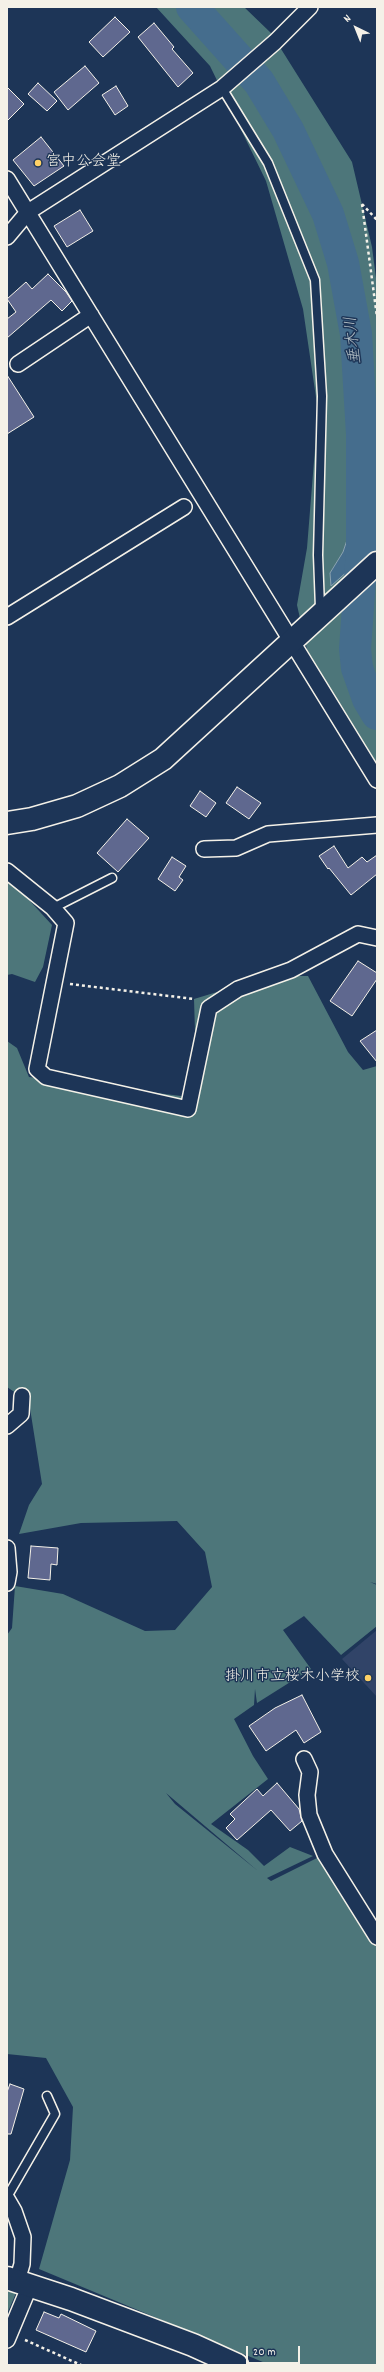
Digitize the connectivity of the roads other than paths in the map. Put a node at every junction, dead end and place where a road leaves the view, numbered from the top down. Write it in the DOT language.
graph roads {
  1 [pos="310,7"];
  2 [pos="222,88"];
  3 [pos="7,179"];
  4 [pos="28,212"];
  5 [pos="7,237"];
  6 [pos="91,315"];
  7 [pos="18,364"];
  8 [pos="184,507"];
  9 [pos="377,563"];
  10 [pos="320,608"];
  11 [pos="7,618"];
  12 [pos="293,638"];
  13 [pos="377,780"];
  14 [pos="7,823"];
  15 [pos="377,825"];
  16 [pos="204,849"];
  17 [pos="7,871"];
  18 [pos="112,878"];
  19 [pos="53,908"];
  20 [pos="377,938"];
  21 [pos="22,1396"];
  22 [pos="7,1426"];
  23 [pos="7,1548"];
  24 [pos="7,1583"];
  25 [pos="304,1759"];
  26 [pos="377,1937"];
  27 [pos="47,2096"];
  28 [pos="7,2198"];
  29 [pos="18,2281"];
  30 [pos="8,2336"];
  31 [pos="237,2365"];
  1 -- 2 [label="street"];
  2 -- 4 [label="street"];
  2 -- 10 [label="lane"];
  3 -- 4 [label="street"];
  4 -- 5 [label="street"];
  4 -- 6 [label="street"];
  6 -- 7 [label="street"];
  6 -- 12 [label="street"];
  8 -- 11 [label="street"];
  9 -- 12 [label="street"];
  12 -- 13 [label="street"];
  12 -- 14 [label="street"];
  15 -- 16 [label="street"];
  17 -- 19 [label="street"];
  18 -- 19 [label="lane"];
  19 -- 20 [label="street"];
  21 -- 22 [label="street"];
  23 -- 24 [label="street"];
  25 -- 26 [label="street"];
  27 -- 28 [label="lane"];
  28 -- 29 [label="street"];
  29 -- 30 [label="street"];
  29 -- 31 [label="street"];
}
